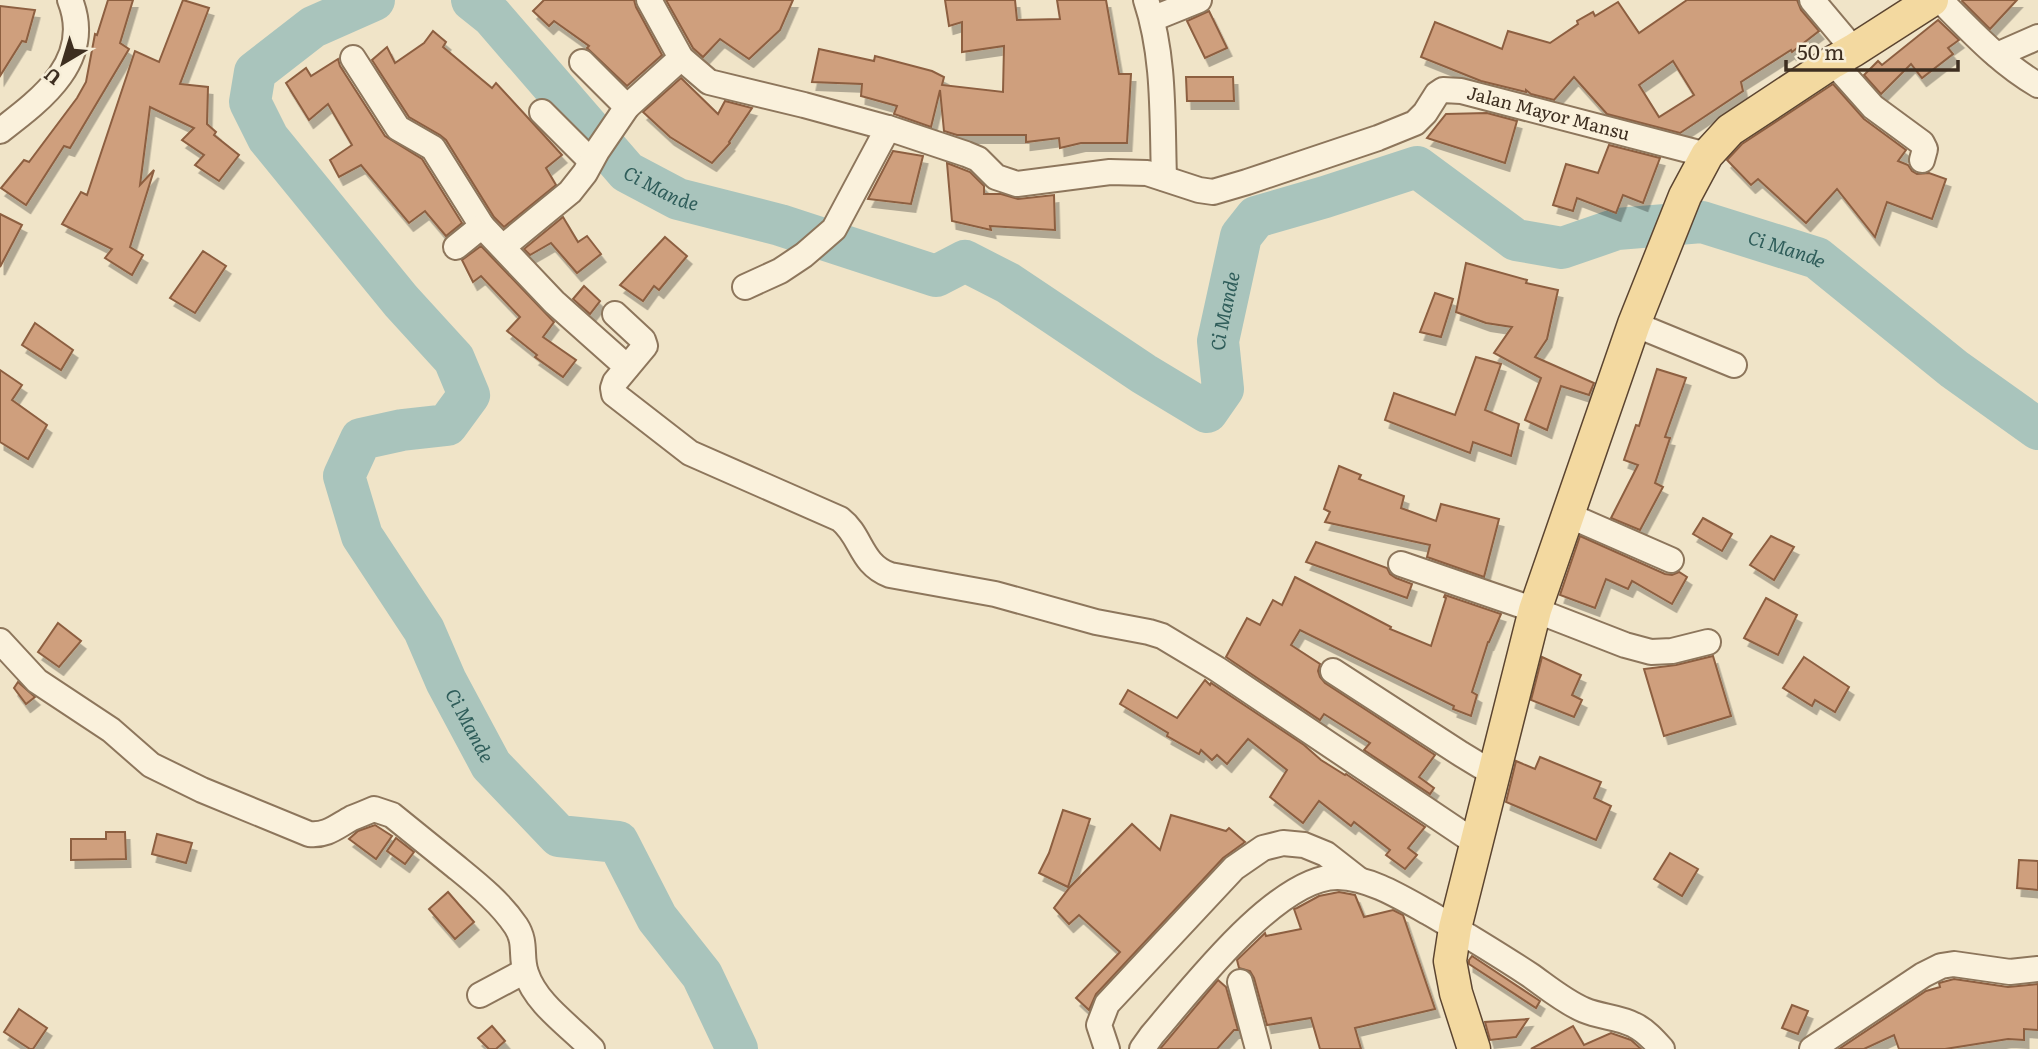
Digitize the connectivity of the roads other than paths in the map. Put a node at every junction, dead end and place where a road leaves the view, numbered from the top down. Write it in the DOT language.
graph roads {
  1 [pos="70,0"];
  2 [pos="649,0"];
  3 [pos="1199,0"];
  4 [pos="1812,0"];
  5 [pos="1933,0"];
  6 [pos="1940,0"];
  7 [pos="1149,9"];
  8 [pos="2038,37"];
  9 [pos="1997,55"];
  10 [pos="1844,56"];
  11 [pos="353,58"];
  12 [pos="681,58"];
  13 [pos="582,62"];
  14 [pos="2038,85"];
  15 [pos="542,112"];
  16 [pos="622,114"];
  17 [pos="888,128"];
  18 [pos="0,131"];
  19 [pos="1707,155"];
  20 [pos="594,156"];
  21 [pos="1922,160"];
  22 [pos="1164,178"];
  23 [pos="482,226"];
  24 [pos="456,247"];
  25 [pos="503,247"];
  26 [pos="745,288"];
  27 [pos="615,314"];
  28 [pos="1634,324"];
  29 [pos="1734,365"];
  30 [pos="627,367"];
  31 [pos="1568,515"];
  32 [pos="1671,560"];
  33 [pos="1401,564"];
  34 [pos="1535,610"];
  35 [pos="0,641"];
  36 [pos="1708,642"];
  37 [pos="1333,671"];
  38 [pos="1494,774"];
  39 [pos="1476,843"];
  40 [pos="1357,879"];
  41 [pos="1455,928"];
  42 [pos="2038,969"];
  43 [pos="525,971"];
  44 [pos="1240,982"];
  45 [pos="480,995"];
  46 [pos="592,1049"];
  47 [pos="1107,1049"];
  48 [pos="1142,1049"];
  49 [pos="1258,1049"];
  50 [pos="1474,1049"];
  51 [pos="1662,1049"];
  52 [pos="1812,1049"];
  1 -- 18 [label="street"];
  2 -- 12 [label="street"];
  3 -- 7 [label="street"];
  4 -- 10 [label="street"];
  5 -- 10 [label="main road"];
  6 -- 9 [label="street"];
  7 -- 22 [label="street"];
  8 -- 9 [label="street"];
  9 -- 14 [label="street"];
  10 -- 19 [label="main road"];
  10 -- 21 [label="street"];
  11 -- 23 [label="street"];
  12 -- 16 [label="street"];
  12 -- 17 [label="street"];
  13 -- 16 [label="street"];
  15 -- 20 [label="street"];
  16 -- 20 [label="street"];
  17 -- 22 [label="street"];
  17 -- 26 [label="street"];
  19 -- 22 [label="street, Jalan Mayor Mansu"];
  19 -- 28 [label="main road"];
  20 -- 25 [label="street"];
  23 -- 24 [label="street"];
  23 -- 25 [label="street"];
  25 -- 30 [label="street"];
  27 -- 30 [label="street"];
  28 -- 29 [label="street"];
  28 -- 31 [label="main road"];
  30 -- 39 [label="street"];
  31 -- 32 [label="street"];
  31 -- 34 [label="main road"];
  33 -- 34 [label="street"];
  34 -- 36 [label="street"];
  34 -- 38 [label="main road"];
  35 -- 43 [label="street"];
  37 -- 38 [label="street"];
  38 -- 39 [label="main road"];
  39 -- 41 [label="main road"];
  40 -- 41 [label="street"];
  40 -- 47 [label="street"];
  40 -- 48 [label="street"];
  41 -- 50 [label="main road"];
  41 -- 51 [label="street"];
  42 -- 52 [label="street"];
  43 -- 45 [label="street"];
  43 -- 46 [label="street"];
  44 -- 49 [label="street"];
}
